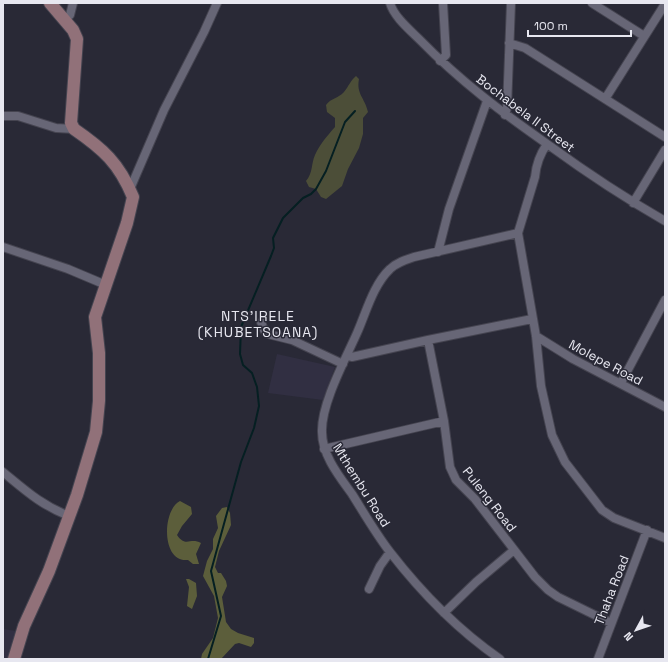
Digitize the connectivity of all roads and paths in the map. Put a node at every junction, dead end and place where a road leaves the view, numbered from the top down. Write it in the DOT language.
graph roads {
  1 [pos="50,3"];
  2 [pos="73,3"];
  3 [pos="217,3"];
  4 [pos="390,3"];
  5 [pos="443,3"];
  6 [pos="511,3"];
  7 [pos="592,3"];
  8 [pos="665,4"];
  9 [pos="63,19"];
  10 [pos="644,36"];
  11 [pos="509,43"];
  12 [pos="440,61"];
  13 [pos="605,99"];
  14 [pos="487,102"];
  15 [pos="505,114"];
  16 [pos="3,116"];
  17 [pos="74,129"];
  18 [pos="665,137"];
  19 [pos="547,144"];
  20 [pos="665,150"];
  21 [pos="130,189"];
  22 [pos="633,203"];
  23 [pos="665,221"];
  24 [pos="518,233"];
  25 [pos="3,247"];
  26 [pos="438,252"];
  27 [pos="106,285"];
  28 [pos="665,300"];
  29 [pos="532,319"];
  30 [pos="262,322"];
  31 [pos="536,336"];
  32 [pos="428,340"];
  33 [pos="347,355"];
  34 [pos="343,364"];
  35 [pos="621,383"];
  36 [pos="665,407"];
  37 [pos="444,421"];
  38 [pos="324,449"];
  39 [pos="3,472"];
  40 [pos="69,516"];
  41 [pos="646,530"];
  42 [pos="665,538"];
  43 [pos="514,550"];
  44 [pos="390,552"];
  45 [pos="369,589"];
  46 [pos="444,613"];
  47 [pos="611,623"];
  48 [pos="14,659"];
  49 [pos="500,659"];
  50 [pos="598,659"];
  1 -- 9 [label="street"];
  2 -- 9 [label="street"];
  3 -- 21 [label="street"];
  4 -- 12 [label="street, Bochabela II Street"];
  5 -- 12 [label="street"];
  6 -- 11 [label="street"];
  7 -- 10 [label="street"];
  8 -- 10 [label="street"];
  9 -- 17 [label="street"];
  10 -- 13 [label="street"];
  11 -- 13 [label="street"];
  11 -- 15 [label="street"];
  12 -- 14 [label="street, Bochabela II Street"];
  13 -- 18 [label="street"];
  14 -- 15 [label="street, Bochabela II Street"];
  14 -- 26 [label="street"];
  15 -- 19 [label="street, Bochabela II Street"];
  16 -- 17 [label="street"];
  17 -- 21 [label="street"];
  19 -- 22 [label="street, Bochabela II Street"];
  19 -- 24 [label="street"];
  20 -- 22 [label="street"];
  21 -- 27 [label="street"];
  22 -- 23 [label="street, Bochabela II Street"];
  24 -- 26 [label="street, Mthembu Road"];
  24 -- 29 [label="street"];
  25 -- 27 [label="street"];
  26 -- 33 [label="street, Mthembu Road"];
  27 -- 40 [label="street"];
  28 -- 35 [label="street"];
  29 -- 31 [label="street"];
  29 -- 32 [label="street"];
  30 -- 34 [label="street"];
  31 -- 35 [label="street, Molepe Road"];
  31 -- 41 [label="street"];
  32 -- 33 [label="street"];
  32 -- 37 [label="street, Puleng Road"];
  33 -- 34 [label="street, Mthembu Road"];
  34 -- 38 [label="street, Mthembu Road"];
  35 -- 36 [label="street, Molepe Road"];
  37 -- 38 [label="street"];
  37 -- 43 [label="street, Puleng Road"];
  38 -- 44 [label="street, Mthembu Road"];
  39 -- 40 [label="street"];
  40 -- 48 [label="street"];
  41 -- 42 [label="street"];
  41 -- 47 [label="street, Thaha Road"];
  43 -- 46 [label="street"];
  43 -- 47 [label="street, Puleng Road"];
  44 -- 45 [label="street"];
  44 -- 46 [label="street, Mthembu Road"];
  46 -- 49 [label="street, Mthembu Road"];
  47 -- 50 [label="street, Thaha Road"];
}
